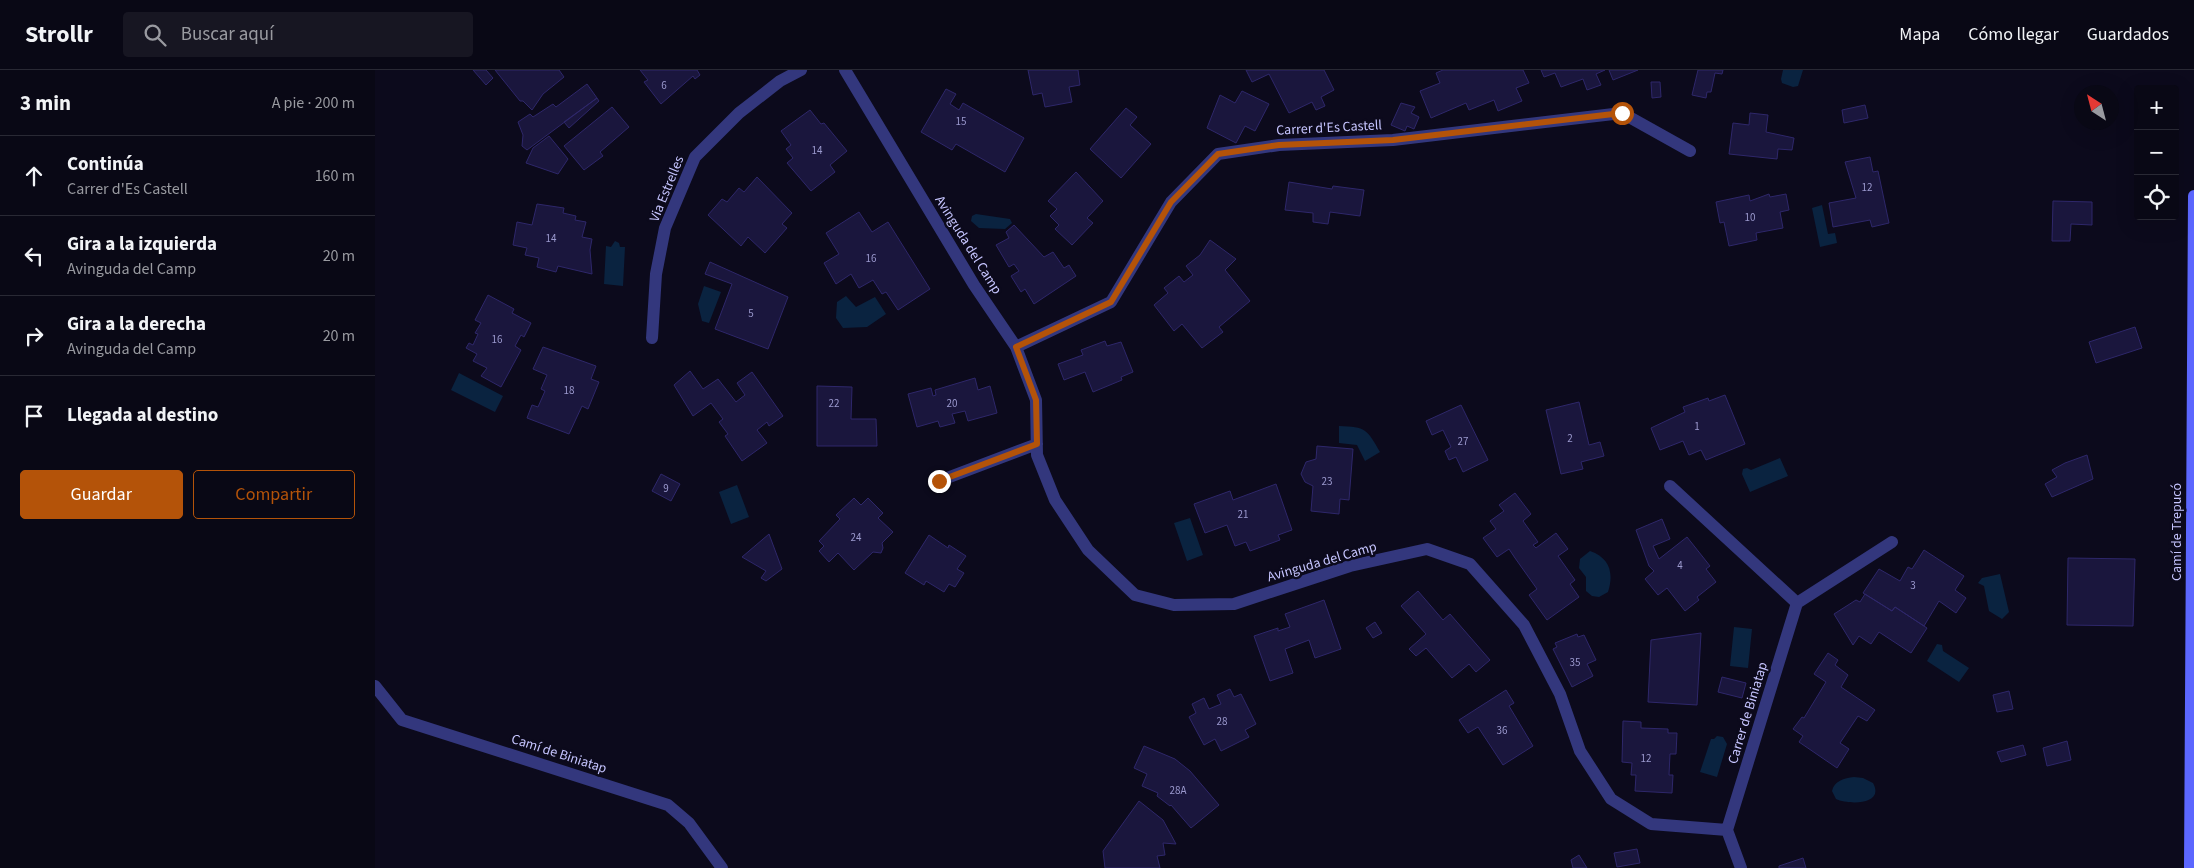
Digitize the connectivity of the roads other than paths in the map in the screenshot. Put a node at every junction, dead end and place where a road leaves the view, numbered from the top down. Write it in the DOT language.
graph roads {
  1 [pos="801,70"];
  2 [pos="845,70"];
  3 [pos="1690,150"];
  4 [pos="2194,196"];
  5 [pos="652,338"];
  6 [pos="1016,347"];
  7 [pos="1037,444"];
  8 [pos="939,481"];
  9 [pos="1670,486"];
  10 [pos="1892,542"];
  11 [pos="1797,603"];
  12 [pos="375,686"];
  13 [pos="1727,830"];
  14 [pos="722,868"];
  15 [pos="1741,868"];
  16 [pos="2190,868"];
  1 -- 5 [label="street, Via Estrelles"];
  2 -- 6 [label="street, Avinguda del Camp"];
  3 -- 6 [label="street, Carrer d'Es Castell"];
  4 -- 16 [label="street, Camí de Trepucó"];
  6 -- 7 [label="street, Avinguda del Camp"];
  7 -- 8 [label="street"];
  7 -- 13 [label="street, Avinguda del Camp"];
  9 -- 11 [label="street"];
  10 -- 11 [label="street"];
  11 -- 13 [label="street, Carrer de Biniatap"];
  12 -- 14 [label="street, Camí de Biniatap"];
  13 -- 15 [label="street"];
}
